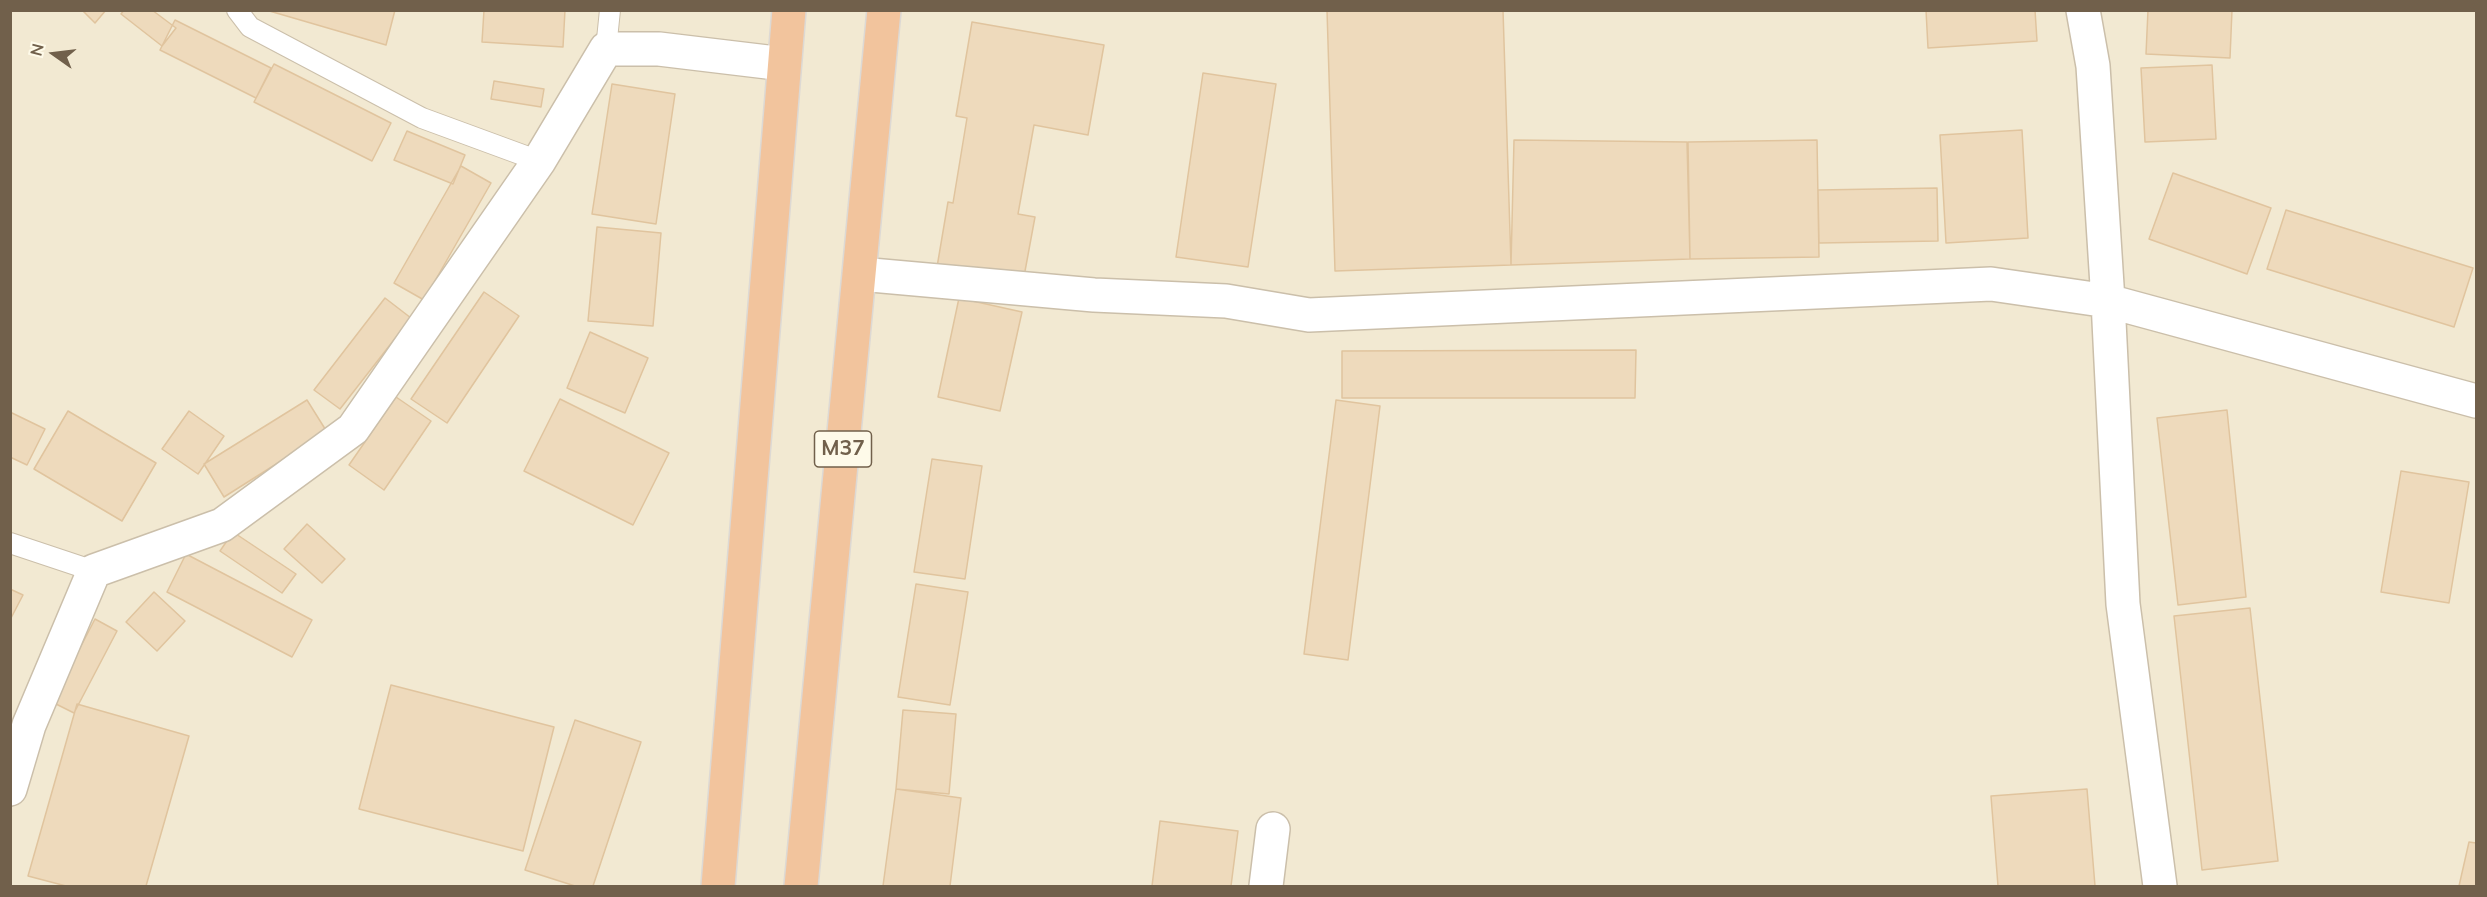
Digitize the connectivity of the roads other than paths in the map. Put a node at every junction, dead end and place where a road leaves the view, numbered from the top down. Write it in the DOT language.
graph roads {
  1 [pos="237,10"];
  2 [pos="610,10"];
  3 [pos="789,10"];
  4 [pos="884,10"];
  5 [pos="2083,10"];
  6 [pos="606,49"];
  7 [pos="784,64"];
  8 [pos="538,161"];
  9 [pos="860,274"];
  10 [pos="2108,301"];
  11 [pos="2476,401"];
  12 [pos="10,543"];
  13 [pos="94,571"];
  14 [pos="10,789"];
  15 [pos="1273,829"];
  16 [pos="718,886"];
  17 [pos="801,886"];
  18 [pos="1266,886"];
  19 [pos="2160,886"];
  1 -- 8 [label="lane"];
  2 -- 6 [label="lane"];
  3 -- 7 [label="highway"];
  4 -- 9 [label="highway, M37"];
  5 -- 10 [label="street"];
  6 -- 7 [label="street"];
  6 -- 8 [label="street"];
  7 -- 16 [label="highway"];
  8 -- 13 [label="street"];
  9 -- 10 [label="street"];
  9 -- 17 [label="highway, M37"];
  10 -- 11 [label="street"];
  10 -- 19 [label="street"];
  12 -- 13 [label="lane"];
  13 -- 14 [label="street"];
  15 -- 18 [label="street"];
}
